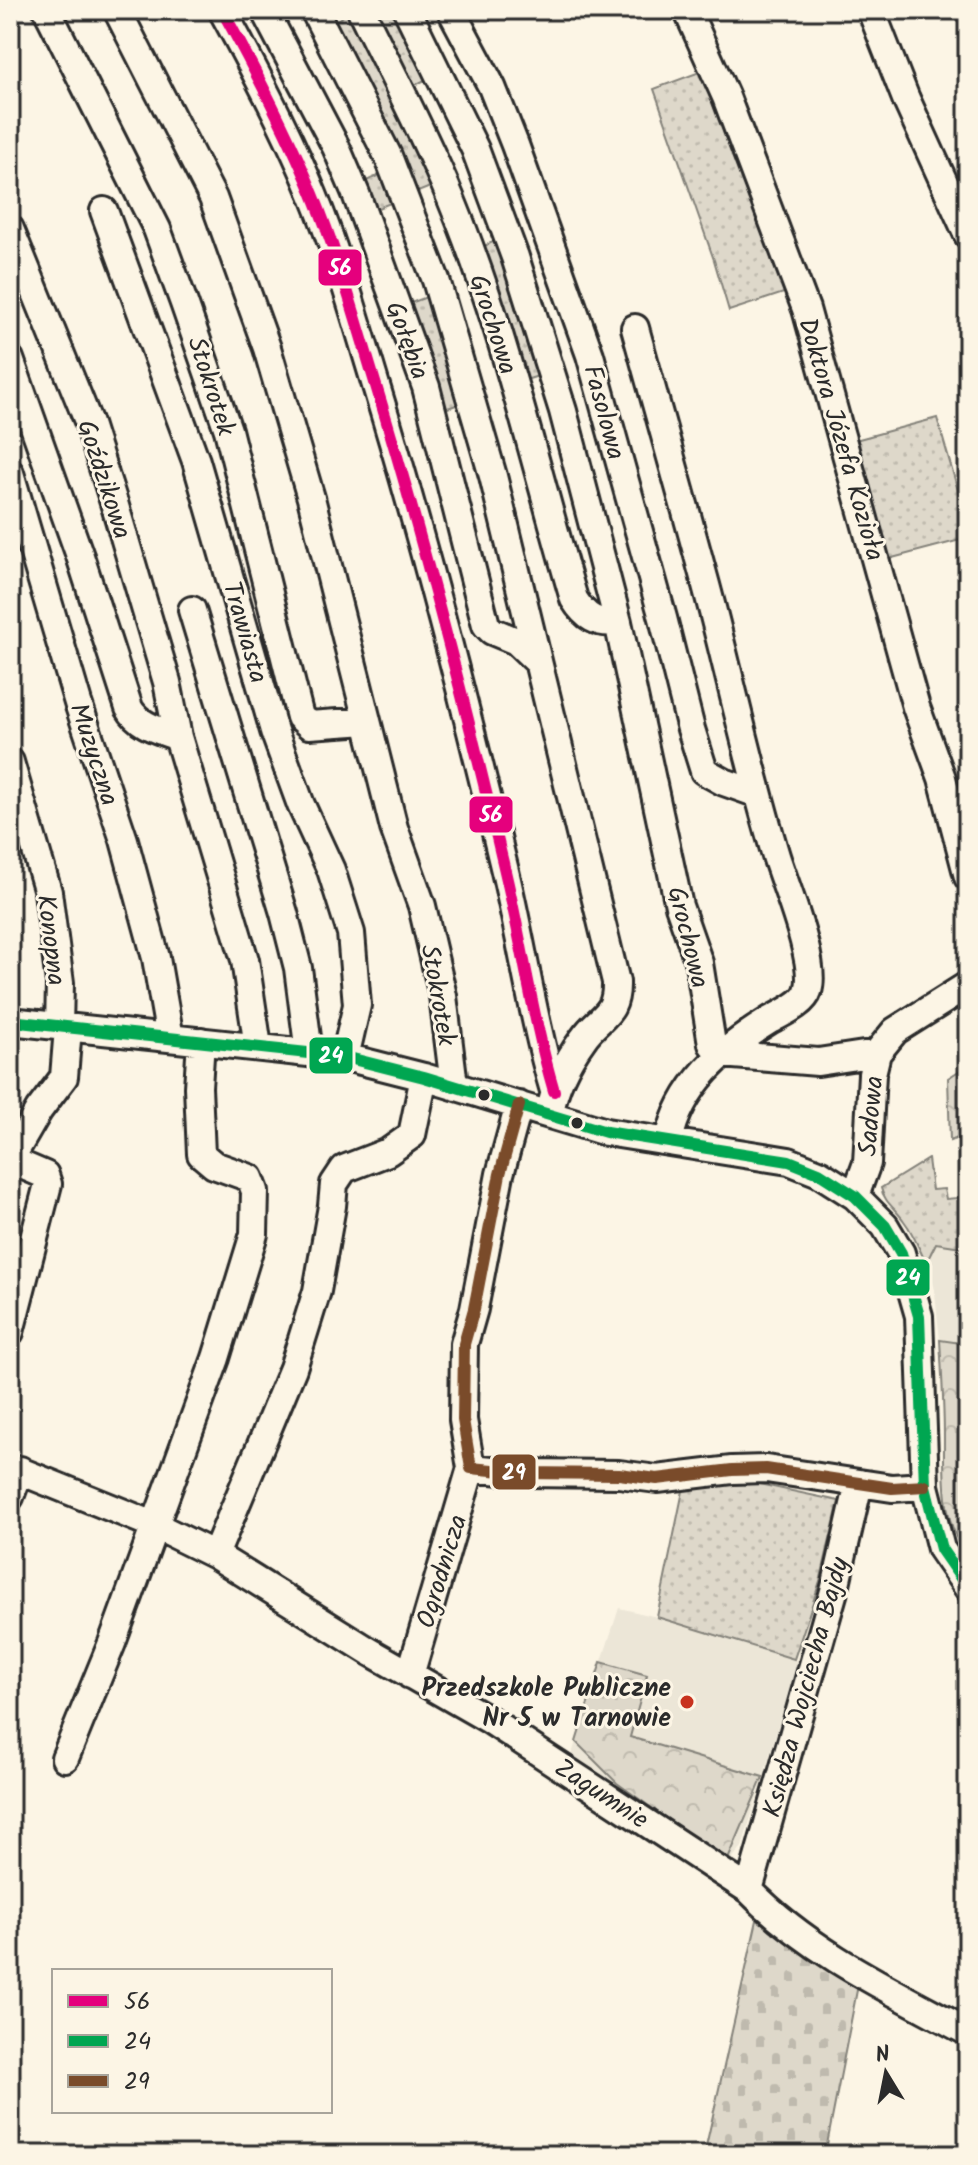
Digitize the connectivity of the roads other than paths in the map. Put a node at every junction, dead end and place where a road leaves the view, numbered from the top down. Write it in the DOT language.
graph roads {
  1 [pos="47,10"];
  2 [pos="117,10"];
  3 [pos="222,10"];
  4 [pos="264,10"];
  5 [pos="314,10"];
  6 [pos="361,10"];
  7 [pos="407,10"];
  8 [pos="451,10"];
  9 [pos="687,10"];
  10 [pos="871,10"];
  11 [pos="104,211"];
  12 [pos="10,229"];
  13 [pos="968,235"];
  14 [pos="635,328"];
  15 [pos="10,359"];
  16 [pos="10,473"];
  17 [pos="192,610"];
  18 [pos="618,622"];
  19 [pos="538,662"];
  20 [pos="367,721"];
  21 [pos="178,737"];
  22 [pos="10,762"];
  23 [pos="758,794"];
  24 [pos="968,877"];
  25 [pos="968,985"];
  26 [pos="10,1021"];
  27 [pos="64,1028"];
  28 [pos="170,1038"];
  29 [pos="201,1041"];
  30 [pos="258,1047"];
  31 [pos="309,1053"];
  32 [pos="877,1053"];
  33 [pos="721,1054"];
  34 [pos="345,1057"];
  35 [pos="424,1077"];
  36 [pos="454,1085"];
  37 [pos="552,1102"];
  38 [pos="519,1105"];
  39 [pos="669,1141"];
  40 [pos="10,1160"];
  41 [pos="855,1196"];
  42 [pos="10,1332"];
  43 [pos="15,1468"];
  44 [pos="471,1468"];
  45 [pos="859,1483"];
  46 [pos="925,1486"];
  47 [pos="10,1497"];
  48 [pos="154,1525"];
  49 [pos="215,1555"];
  50 [pos="968,1588"];
  51 [pos="410,1675"];
  52 [pos="65,1758"];
  53 [pos="749,1890"];
  54 [pos="968,2032"];
  1 -- 20 [label="street, Stokrotek"];
  2 -- 20 [label="street, Stokrotek"];
  3 -- 37 [label="street"];
  4 -- 19 [label="street, Gołębia"];
  5 -- 19 [label="street, Gołębia"];
  6 -- 18 [label="street, Grochowa"];
  7 -- 18 [label="street, Grochowa"];
  8 -- 23 [label="street, Fasolowa"];
  9 -- 24 [label="street, Doktora Józefa Kozioła"];
  10 -- 13 [label="street"];
  11 -- 34 [label="street, Trawiasta"];
  12 -- 21 [label="street, Goździkowa"];
  14 -- 23 [label="street, Fasolowa"];
  15 -- 21 [label="street, Goździkowa"];
  16 -- 28 [label="street, Muzyczna"];
  17 -- 31 [label="street"];
  18 -- 33 [label="street, Grochowa"];
  19 -- 37 [label="street, Gołębia"];
  20 -- 36 [label="street, Stokrotek"];
  21 -- 30 [label="street, Goździkowa"];
  22 -- 27 [label="street, Konopna"];
  23 -- 33 [label="street, Fasolowa"];
  25 -- 32 [label="street, Sadowa"];
  26 -- 27 [label="street"];
  27 -- 28 [label="street"];
  27 -- 40 [label="street, Konopna"];
  28 -- 29 [label="street"];
  29 -- 30 [label="street"];
  29 -- 48 [label="street"];
  30 -- 31 [label="street"];
  31 -- 34 [label="street"];
  32 -- 33 [label="street"];
  32 -- 41 [label="street, Sadowa"];
  33 -- 39 [label="street"];
  34 -- 35 [label="street"];
  35 -- 36 [label="street"];
  35 -- 49 [label="street"];
  36 -- 38 [label="street"];
  37 -- 38 [label="street"];
  37 -- 39 [label="street"];
  38 -- 44 [label="street, Ogrodnicza"];
  39 -- 41 [label="street"];
  40 -- 42 [label="street"];
  41 -- 46 [label="street"];
  43 -- 47 [label="street"];
  43 -- 48 [label="street, Zagumnie"];
  44 -- 45 [label="street"];
  44 -- 51 [label="street, Ogrodnicza"];
  45 -- 46 [label="street"];
  45 -- 53 [label="street, Księdza Wojciecha Bajdy"];
  46 -- 50 [label="street"];
  48 -- 49 [label="street, Zagumnie"];
  48 -- 52 [label="street"];
  49 -- 51 [label="street, Zagumnie"];
  51 -- 53 [label="street, Zagumnie"];
  53 -- 54 [label="street, Zagumnie"];
}
